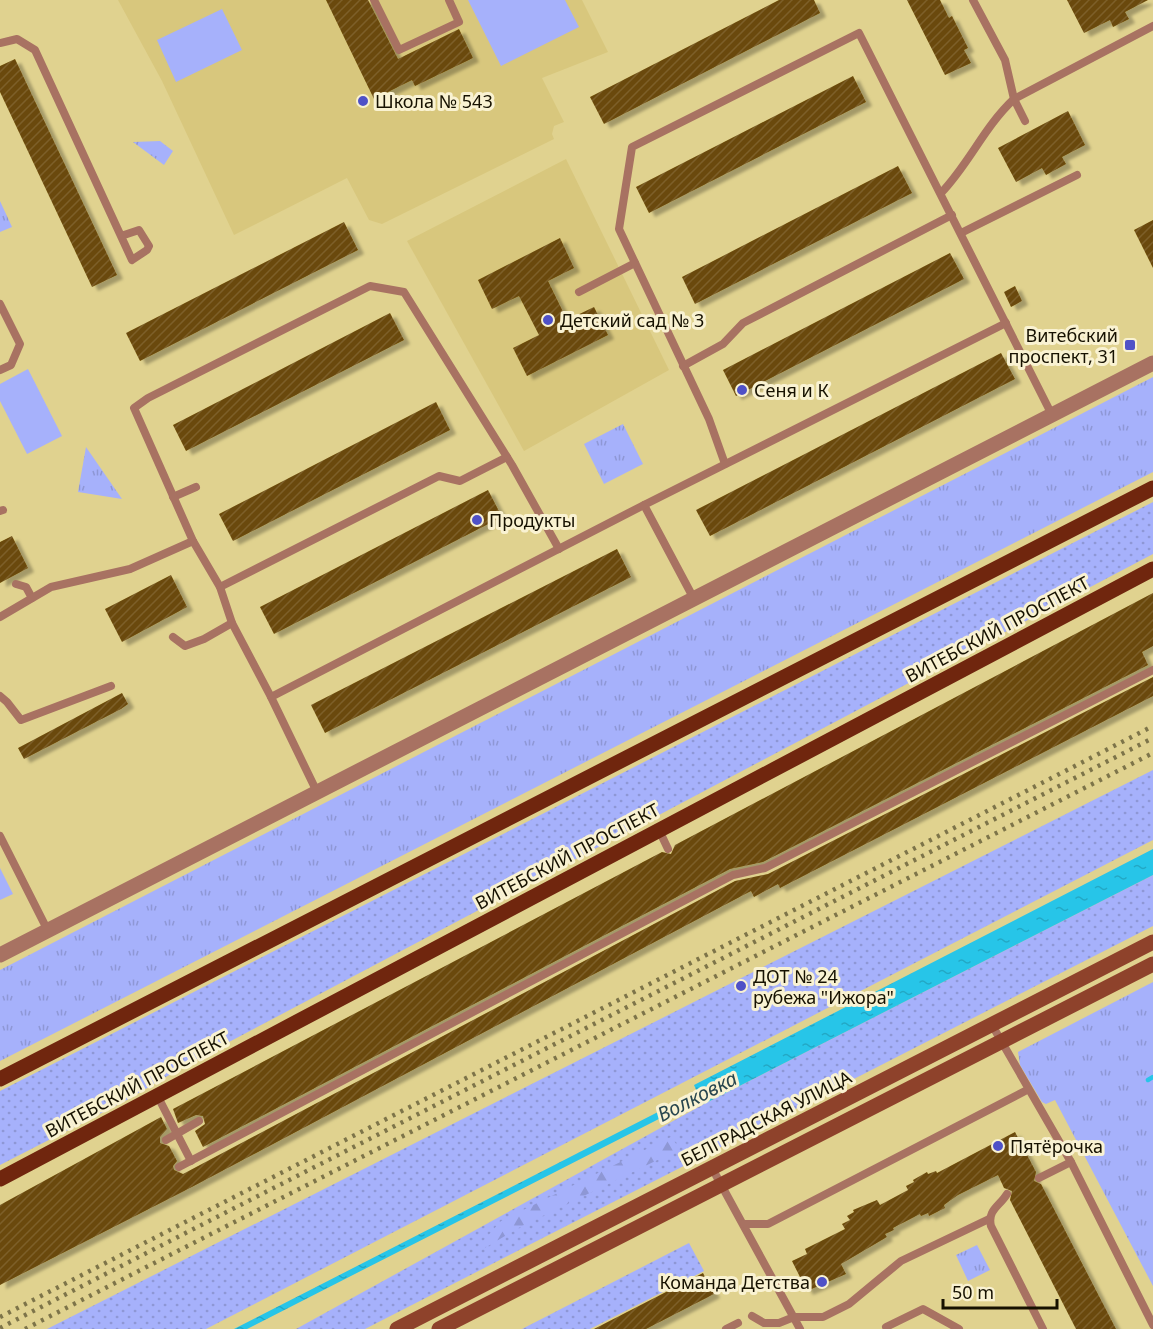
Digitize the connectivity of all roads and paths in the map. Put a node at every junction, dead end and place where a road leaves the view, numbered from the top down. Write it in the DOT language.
graph roads {
  1 [pos="374,0"];
  2 [pos="449,0"];
  3 [pos="973,0"];
  4 [pos="1153,26"];
  5 [pos="0,43"];
  6 [pos="1014,99"];
  7 [pos="1025,121"];
  8 [pos="1077,175"];
  9 [pos="941,193"];
  10 [pos="952,214"];
  11 [pos="961,233"];
  12 [pos="121,236"];
  13 [pos="635,263"];
  14 [pos="579,292"];
  15 [pos="0,304"];
  16 [pos="1006,323"];
  17 [pos="1153,363"];
  18 [pos="683,366"];
  19 [pos="0,370"];
  20 [pos="1052,415"];
  21 [pos="507,457"];
  22 [pos="725,464"];
  23 [pos="196,487"];
  24 [pos="1153,488"];
  25 [pos="173,497"];
  26 [pos="644,505"];
  27 [pos="193,541"];
  28 [pos="559,549"];
  29 [pos="1153,569"];
  30 [pos="16,584"];
  31 [pos="220,587"];
  32 [pos="32,598"];
  33 [pos="694,599"];
  34 [pos="0,616"];
  35 [pos="232,624"];
  36 [pos="173,637"];
  37 [pos="1153,670"];
  38 [pos="111,686"];
  39 [pos="0,693"];
  40 [pos="271,697"];
  41 [pos="317,792"];
  42 [pos="658,830"];
  43 [pos="0,836"];
  44 [pos="668,849"];
  45 [pos="48,930"];
  46 [pos="1153,942"];
  47 [pos="0,955"];
  48 [pos="1153,964"];
  49 [pos="992,1025"];
  50 [pos="1000,1042"];
  51 [pos="0,1079"];
  52 [pos="1028,1090"];
  53 [pos="157,1095"];
  54 [pos="199,1121"];
  55 [pos="177,1134"];
  56 [pos="166,1140"];
  57 [pos="191,1161"];
  58 [pos="1071,1162"];
  59 [pos="179,1167"];
  60 [pos="712,1168"];
  61 [pos="1039,1178"];
  62 [pos="0,1179"];
  63 [pos="721,1184"];
  64 [pos="1007,1194"];
  65 [pos="989,1219"];
  66 [pos="744,1224"];
  67 [pos="752,1316"];
  68 [pos="794,1317"];
  69 [pos="738,1323"];
  70 [pos="1153,1325"];
  71 [pos="886,1328"];
  72 [pos="397,1329"];
  73 [pos="439,1329"];
  74 [pos="726,1329"];
  75 [pos="800,1329"];
  76 [pos="959,1329"];
  77 [pos="1043,1329"];
  1 -- 2 [label="lane"];
  3 -- 6 [label="lane"];
  4 -- 6 [label="lane"];
  5 -- 12 [label="lane"];
  6 -- 7 [label="lane"];
  6 -- 9 [label="lane"];
  8 -- 11 [label="lane"];
  9 -- 10 [label="lane"];
  9 -- 13 [label="lane"];
  10 -- 11 [label="lane"];
  10 -- 18 [label="lane"];
  11 -- 16 [label="lane"];
  13 -- 14 [label="lane"];
  13 -- 18 [label="lane"];
  15 -- 19 [label="lane"];
  16 -- 20 [label="lane"];
  16 -- 22 [label="lane"];
  17 -- 20 [label="street"];
  18 -- 22 [label="lane"];
  20 -- 33 [label="street"];
  21 -- 25 [label="lane"];
  21 -- 28 [label="lane"];
  21 -- 31 [label="lane"];
  22 -- 26 [label="lane"];
  23 -- 25 [label="lane"];
  24 -- 51 [label="main road"];
  25 -- 27 [label="lane"];
  26 -- 28 [label="lane"];
  26 -- 33 [label="lane"];
  27 -- 31 [label="lane"];
  27 -- 32 [label="lane"];
  28 -- 40 [label="lane"];
  29 -- 42 [label="main road, ВИТЕБСКИЙ ПРОСПЕКТ"];
  30 -- 32 [label="lane"];
  31 -- 35 [label="lane"];
  32 -- 34 [label="lane"];
  33 -- 41 [label="street"];
  35 -- 36 [label="lane"];
  35 -- 40 [label="lane"];
  37 -- 57 [label="lane"];
  38 -- 39 [label="lane"];
  40 -- 41 [label="lane"];
  41 -- 45 [label="street"];
  42 -- 44 [label="lane"];
  42 -- 53 [label="main road, ВИТЕБСКИЙ ПРОСПЕКТ"];
  43 -- 45 [label="lane"];
  45 -- 47 [label="street"];
  46 -- 49 [label="street, БЕЛГРАДСКАЯ УЛИЦА"];
  48 -- 50 [label="street"];
  49 -- 50 [label="lane"];
  49 -- 60 [label="street, БЕЛГРАДСКАЯ УЛИЦА"];
  50 -- 52 [label="lane"];
  50 -- 63 [label="street"];
  52 -- 58 [label="lane"];
  52 -- 66 [label="lane"];
  53 -- 55 [label="lane"];
  53 -- 62 [label="main road, ВИТЕБСКИЙ ПРОСПЕКТ"];
  54 -- 55 [label="lane"];
  55 -- 56 [label="lane"];
  55 -- 57 [label="lane"];
  57 -- 59 [label="lane"];
  58 -- 61 [label="lane"];
  58 -- 70 [label="lane"];
  60 -- 63 [label="lane"];
  60 -- 72 [label="street, БЕЛГРАДСКАЯ УЛИЦА"];
  63 -- 66 [label="lane"];
  63 -- 73 [label="street"];
  64 -- 65 [label="lane"];
  65 -- 68 [label="lane"];
  65 -- 77 [label="lane"];
  66 -- 68 [label="lane"];
  67 -- 68 [label="lane"];
  68 -- 75 [label="lane"];
  69 -- 74 [label="lane"];
  71 -- 76 [label="lane"];
}
